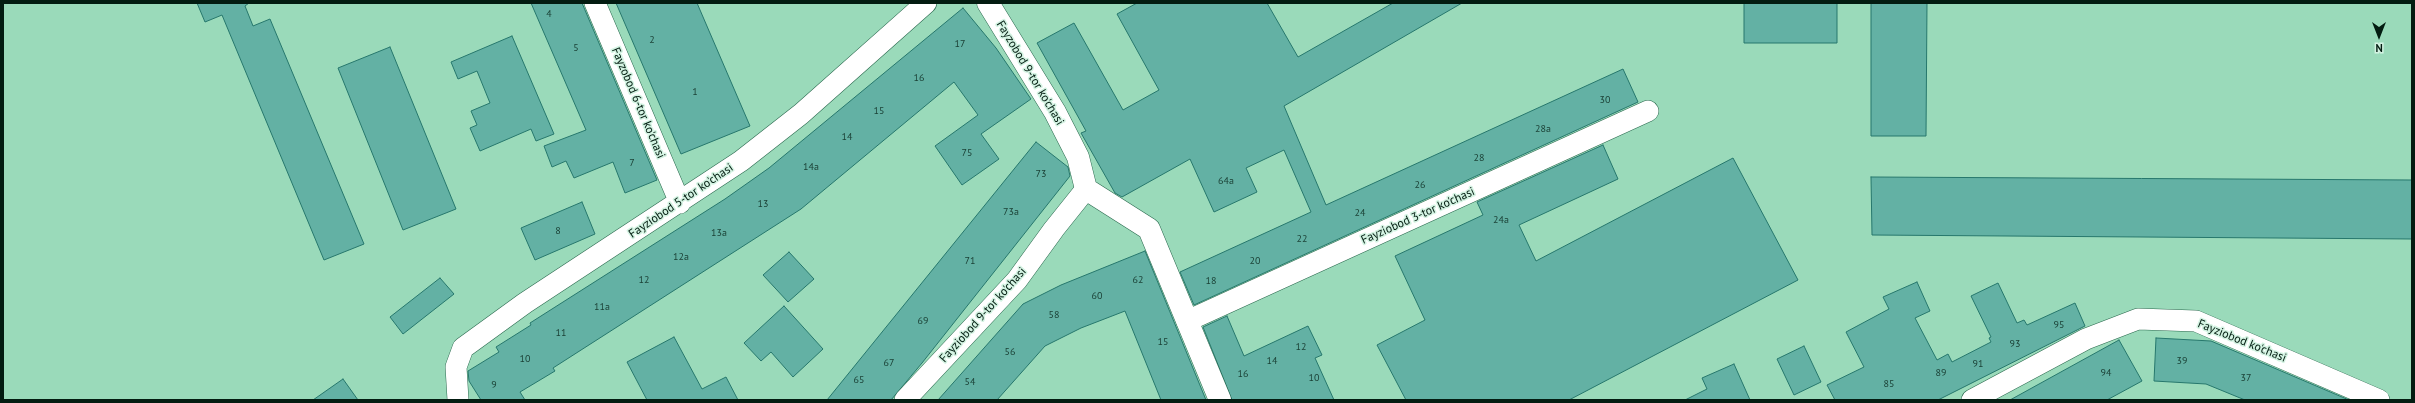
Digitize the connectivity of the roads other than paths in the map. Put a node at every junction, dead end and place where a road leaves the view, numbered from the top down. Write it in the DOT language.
graph roads {
  1 [pos="595,3"];
  2 [pos="926,3"];
  3 [pos="988,3"];
  4 [pos="1648,111"];
  5 [pos="1086,189"];
  6 [pos="680,203"];
  7 [pos="1187,320"];
  8 [pos="458,400"];
  9 [pos="905,400"];
  10 [pos="1220,400"];
  11 [pos="1972,400"];
  12 [pos="2379,400"];
  1 -- 6 [label="street, Fayzobod 6-tor ko'chasi"];
  2 -- 6 [label="street, Fayziobod 5-tor ko'chasi"];
  3 -- 5 [label="street, Fayzobod 9-tor ko'chasi"];
  4 -- 7 [label="street, Fayziobod 3-tor ko'chasi"];
  5 -- 7 [label="street"];
  5 -- 9 [label="street, Fayziobod 9-tor ko'chasi"];
  6 -- 8 [label="street, Fayziobod 5-tor ko'chasi"];
  7 -- 10 [label="street"];
  11 -- 12 [label="street, Fayziobod ko'chasi"];
}
